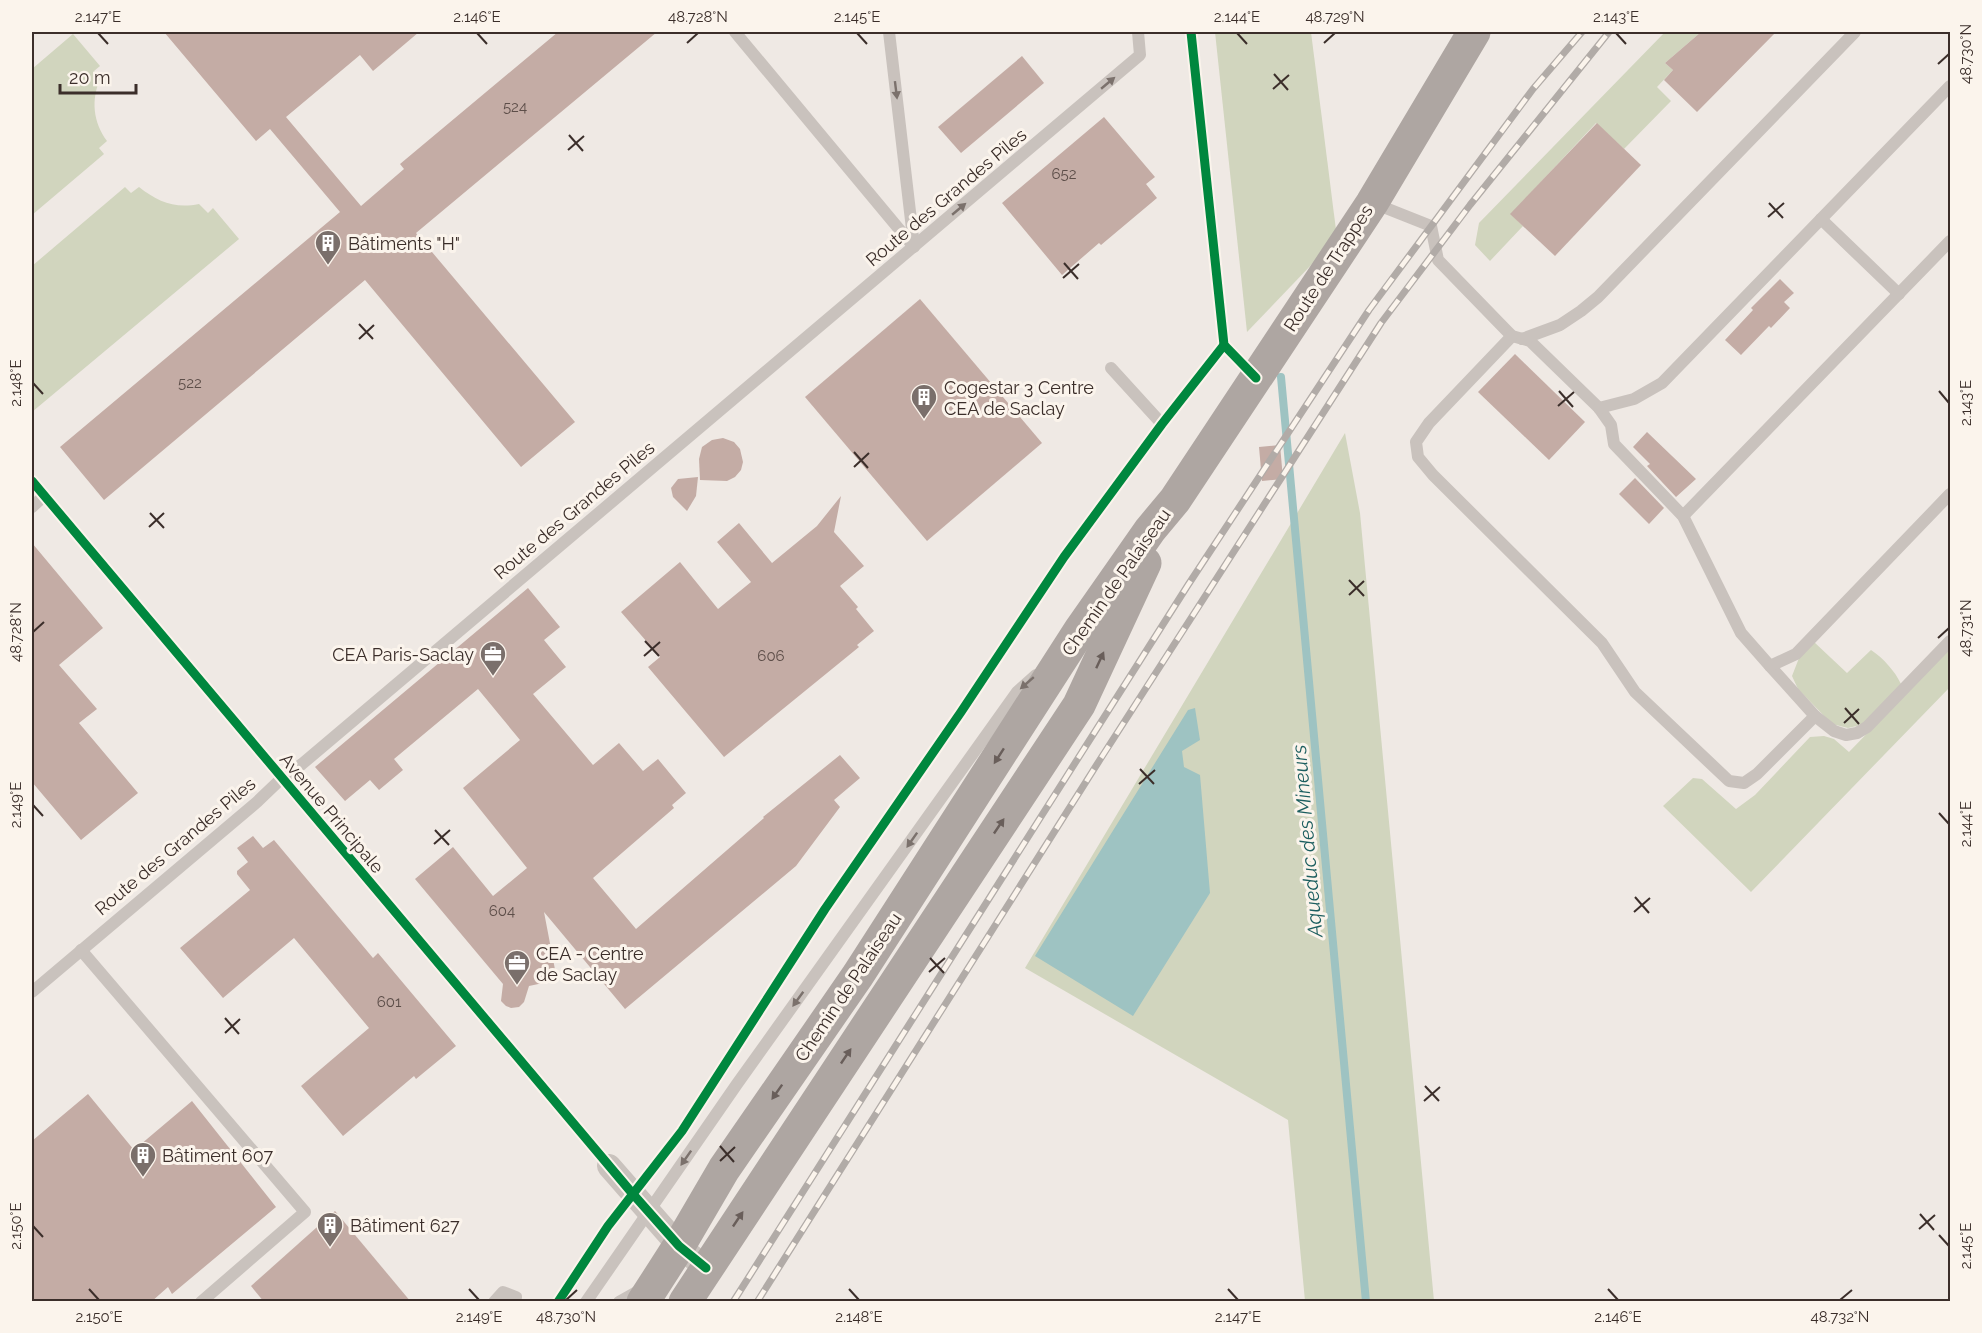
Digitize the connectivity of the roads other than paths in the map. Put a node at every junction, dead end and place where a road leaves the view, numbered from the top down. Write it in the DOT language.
graph roads {
  1 [pos="735,32"];
  2 [pos="889,32"];
  3 [pos="1138,32"];
  4 [pos="1474,32"];
  5 [pos="1855,32"];
  6 [pos="1950,86"];
  7 [pos="1372,203"];
  8 [pos="1821,219"];
  9 [pos="1950,241"];
  10 [pos="914,247"];
  11 [pos="1899,294"];
  12 [pos="1517,337"];
  13 [pos="1111,368"];
  14 [pos="1599,408"];
  15 [pos="1162,424"];
  16 [pos="32,481"];
  17 [pos="1950,494"];
  18 [pos="44,496"];
  19 [pos="1175,500"];
  20 [pos="32,507"];
  21 [pos="1683,516"];
  22 [pos="1950,641"];
  23 [pos="1071,645"];
  24 [pos="1770,666"];
  25 [pos="1815,716"];
  26 [pos="281,779"];
  27 [pos="81,950"];
  28 [pos="32,992"];
  29 [pos="609,1166"];
  30 [pos="648,1212"];
  31 [pos="675,1279"];
  32 [pos="201,1302"];
  33 [pos="494,1302"];
  34 [pos="515,1302"];
  35 [pos="586,1302"];
  36 [pos="620,1302"];
  1 -- 10 [label="lane"];
  2 -- 10 [label="lane, one-way"];
  10 -- 3 [label="lane, Route des Grandes Piles, one-way"];
  4 -- 7 [label="main road, Route de Trappes"];
  5 -- 12 [label="lane"];
  6 -- 8 [label="lane"];
  7 -- 12 [label="lane"];
  7 -- 19 [label="main road, Route de Trappes"];
  8 -- 11 [label="lane"];
  8 -- 14 [label="lane"];
  9 -- 11 [label="lane"];
  10 -- 26 [label="lane, Route des Grandes Piles"];
  11 -- 21 [label="lane"];
  12 -- 14 [label="lane"];
  12 -- 25 [label="lane"];
  13 -- 15 [label="lane"];
  14 -- 21 [label="lane"];
  16 -- 18 [label="lane, Avenue Principale"];
  17 -- 24 [label="lane"];
  18 -- 20 [label="lane"];
  18 -- 26 [label="lane, Avenue Principale"];
  19 -- 23 [label="main road, Chemin de Palaiseau"];
  31 -- 19 [label="main road, Chemin de Palaiseau, one-way"];
  21 -- 24 [label="lane"];
  22 -- 25 [label="lane"];
  23 -- 30 [label="lane, one-way"];
  23 -- 31 [label="main road, Chemin de Palaiseau, one-way"];
  24 -- 25 [label="lane"];
  26 -- 27 [label="lane, Route des Grandes Piles"];
  26 -- 29 [label="lane, Avenue Principale"];
  27 -- 28 [label="lane, Route des Grandes Piles"];
  27 -- 32 [label="lane"];
  29 -- 30 [label="street"];
  30 -- 31 [label="street"];
  30 -- 35 [label="lane"];
  31 -- 36 [label="lane"];
  33 -- 34 [label="lane"];
}
